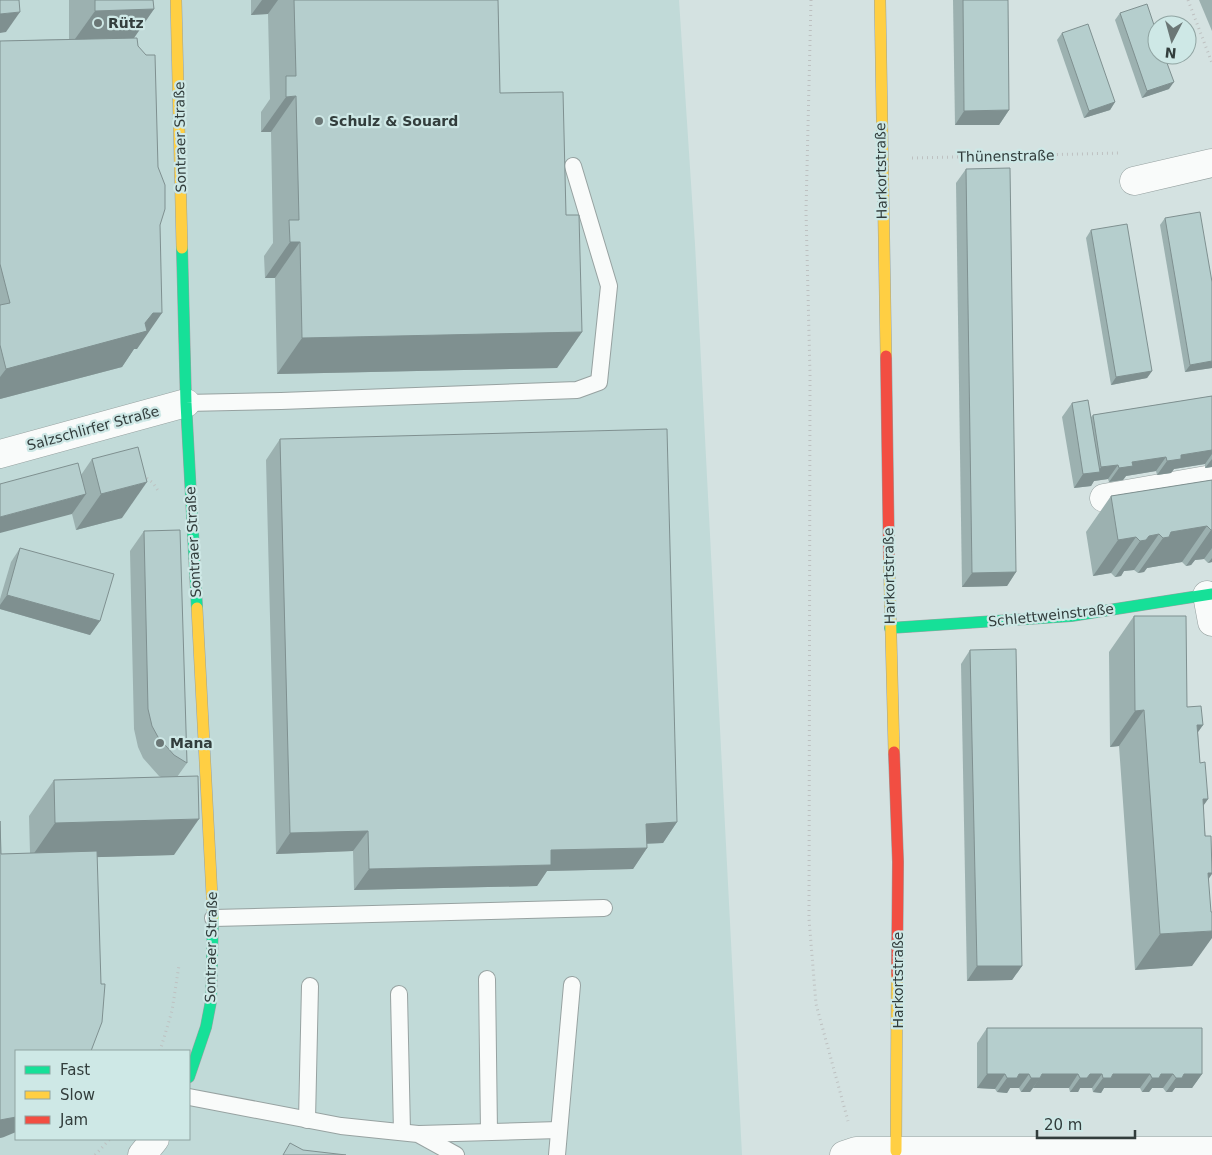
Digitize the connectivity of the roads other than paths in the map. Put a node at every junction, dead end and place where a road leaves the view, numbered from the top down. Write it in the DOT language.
graph roads {
  1 [pos="880,0"];
  2 [pos="176,2"];
  3 [pos="1212,164"];
  4 [pos="573,166"];
  5 [pos="1134,181"];
  6 [pos="186,403"];
  7 [pos="0,454"];
  8 [pos="1212,480"];
  9 [pos="1104,498"];
  10 [pos="1210,594"];
  11 [pos="1212,622"];
  12 [pos="890,628"];
  13 [pos="604,908"];
  14 [pos="213,918"];
  15 [pos="487,978"];
  16 [pos="572,985"];
  17 [pos="310,986"];
  18 [pos="399,994"];
  19 [pos="190,1074"];
  20 [pos="190,1097"];
  21 [pos="307,1120"];
  22 [pos="559,1130"];
  23 [pos="402,1132"];
  24 [pos="489,1132"];
  25 [pos="418,1134"];
  26 [pos="154,1140"];
  27 [pos="896,1151"];
  28 [pos="1212,1151"];
  29 [pos="850,1153"];
  30 [pos="142,1155"];
  31 [pos="456,1155"];
  32 [pos="557,1155"];
  1 -- 12 [label="street, Harkortstraße"];
  2 -- 6 [label="street, Sontraer Straße"];
  3 -- 5 [label="street"];
  4 -- 6 [label="lane"];
  6 -- 7 [label="street, Salzschlirfer Straße"];
  6 -- 14 [label="street, Sontraer Straße"];
  8 -- 9 [label="street"];
  10 -- 11 [label="street"];
  10 -- 12 [label="street, Schlettweinstraße"];
  12 -- 27 [label="street, Harkortstraße"];
  13 -- 14 [label="lane"];
  14 -- 19 [label="street, Sontraer Straße"];
  15 -- 24 [label="lane"];
  16 -- 22 [label="lane"];
  17 -- 21 [label="lane"];
  18 -- 23 [label="lane"];
  20 -- 21 [label="lane"];
  21 -- 23 [label="lane"];
  22 -- 24 [label="lane"];
  22 -- 32 [label="lane"];
  23 -- 25 [label="lane"];
  24 -- 25 [label="lane"];
  25 -- 31 [label="lane"];
  26 -- 30 [label="street"];
  27 -- 28 [label="street"];
  27 -- 29 [label="street"];
}
